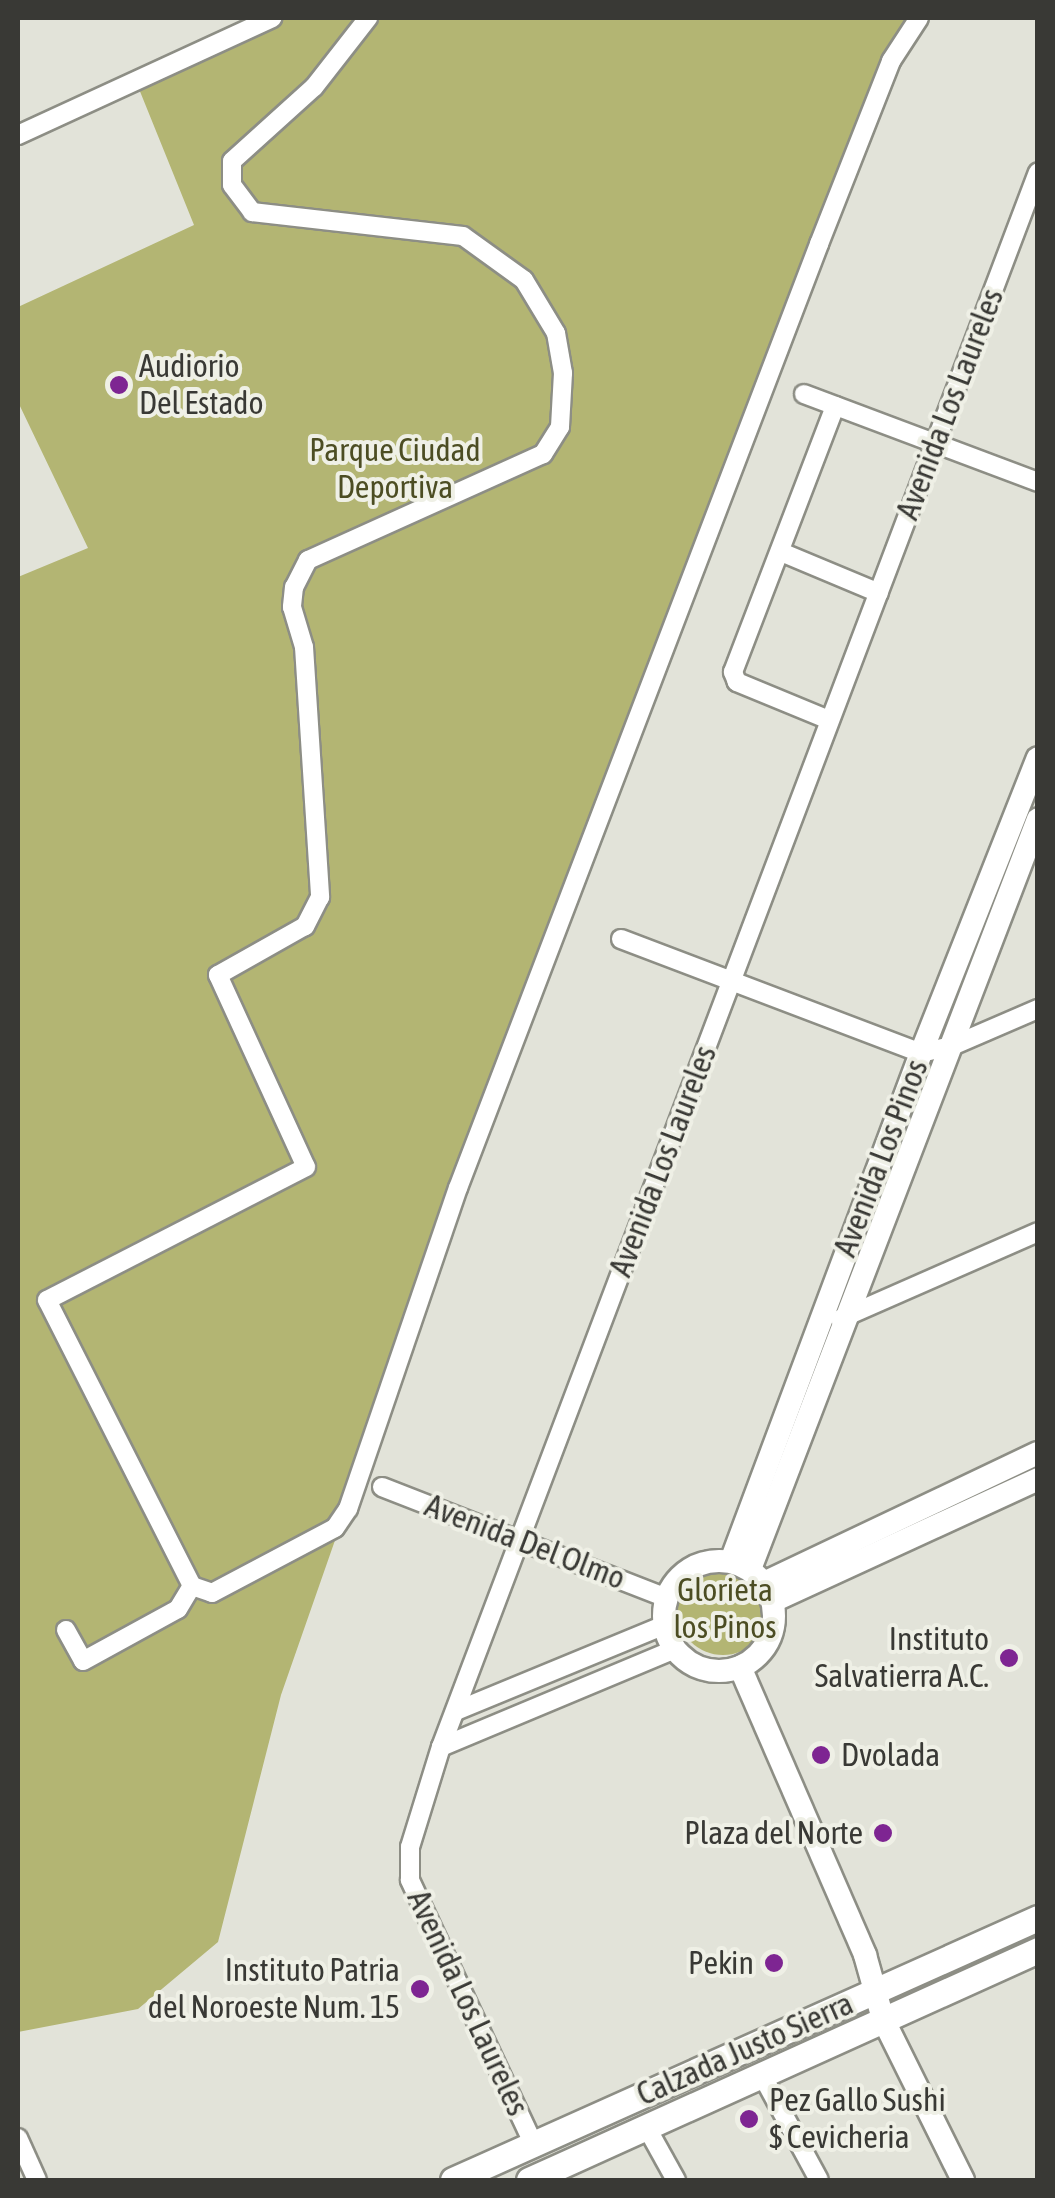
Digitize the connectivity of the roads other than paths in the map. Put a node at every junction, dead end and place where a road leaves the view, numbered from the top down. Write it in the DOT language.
graph roads {
  1 [pos="272,18"];
  2 [pos="368,18"];
  3 [pos="919,18"];
  4 [pos="18,135"];
  5 [pos="1038,172"];
  6 [pos="804,394"];
  7 [pos="836,406"];
  8 [pos="935,443"];
  9 [pos="1038,482"];
  10 [pos="780,552"];
  11 [pos="880,592"];
  12 [pos="829,720"];
  13 [pos="1038,758"];
  14 [pos="1038,819"];
  15 [pos="621,939"];
  16 [pos="732,979"];
  17 [pos="1038,1008"];
  18 [pos="952,1046"];
  19 [pos="921,1053"];
  20 [pos="1038,1232"];
  21 [pos="844,1317"];
  22 [pos="816,1329"];
  23 [pos="1038,1452"];
  24 [pos="1038,1479"];
  25 [pos="382,1487"];
  26 [pos="520,1541"];
  27 [pos="754,1579"];
  28 [pos="192,1586"];
  29 [pos="667,1598"];
  30 [pos="665,1625"];
  31 [pos="66,1630"];
  32 [pos="675,1649"];
  33 [pos="740,1667"];
  34 [pos="456,1711"];
  35 [pos="441,1747"];
  36 [pos="1038,1918"];
  37 [pos="1038,1950"];
  38 [pos="874,1991"];
  39 [pos="883,2019"];
  40 [pos="762,2075"];
  41 [pos="647,2128"];
  42 [pos="18,2138"];
  43 [pos="534,2146"];
  44 [pos="37,2180"];
  45 [pos="453,2180"];
  46 [pos="531,2180"];
  47 [pos="676,2180"];
  48 [pos="820,2180"];
  49 [pos="964,2180"];
  1 -- 4 [label="street"];
  2 -- 28 [label="street"];
  3 -- 28 [label="street"];
  5 -- 8 [label="street, Avenida Los Laureles"];
  6 -- 7 [label="street"];
  7 -- 8 [label="street"];
  7 -- 10 [label="street"];
  8 -- 9 [label="street"];
  8 -- 11 [label="street, Avenida Los Laureles"];
  10 -- 11 [label="street"];
  10 -- 12 [label="street"];
  11 -- 12 [label="street, Avenida Los Laureles"];
  12 -- 16 [label="street, Avenida Los Laureles"];
  13 -- 19 [label="street, Avenida Los Pinos"];
  14 -- 18 [label="street, Avenida Los Pinos"];
  15 -- 16 [label="street"];
  16 -- 19 [label="street"];
  16 -- 26 [label="street, Avenida Los Laureles"];
  17 -- 18 [label="street"];
  18 -- 19 [label="street"];
  18 -- 21 [label="street, Avenida Los Pinos"];
  19 -- 22 [label="street, Avenida Los Pinos"];
  20 -- 21 [label="street"];
  21 -- 22 [label="street"];
  21 -- 27 [label="street, Avenida Los Pinos"];
  22 -- 27 [label="street, Avenida Los Pinos"];
  23 -- 27 [label="street"];
  24 -- 27 [label="street"];
  25 -- 26 [label="street, Avenida Del Olmo"];
  26 -- 29 [label="street, Avenida Del Olmo"];
  26 -- 34 [label="street, Avenida Los Laureles"];
  27 -- 29 [label="street"];
  27 -- 33 [label="street"];
  28 -- 31 [label="street"];
  29 -- 30 [label="street"];
  30 -- 32 [label="street"];
  30 -- 34 [label="street"];
  32 -- 33 [label="street"];
  32 -- 35 [label="street"];
  33 -- 38 [label="street"];
  34 -- 35 [label="street, Avenida Los Laureles"];
  35 -- 43 [label="street, Avenida Los Laureles"];
  36 -- 38 [label="main road, Calzada Justo Sierra"];
  37 -- 39 [label="main road, Calzada Justo Sierra"];
  38 -- 39 [label="street"];
  38 -- 43 [label="main road, Calzada Justo Sierra"];
  39 -- 40 [label="main road, Calzada Justo Sierra"];
  39 -- 49 [label="street"];
  40 -- 41 [label="main road, Calzada Justo Sierra"];
  40 -- 48 [label="street"];
  41 -- 46 [label="main road, Calzada Justo Sierra"];
  41 -- 47 [label="street"];
  42 -- 44 [label="street"];
  43 -- 45 [label="main road, Calzada Justo Sierra"];
}
